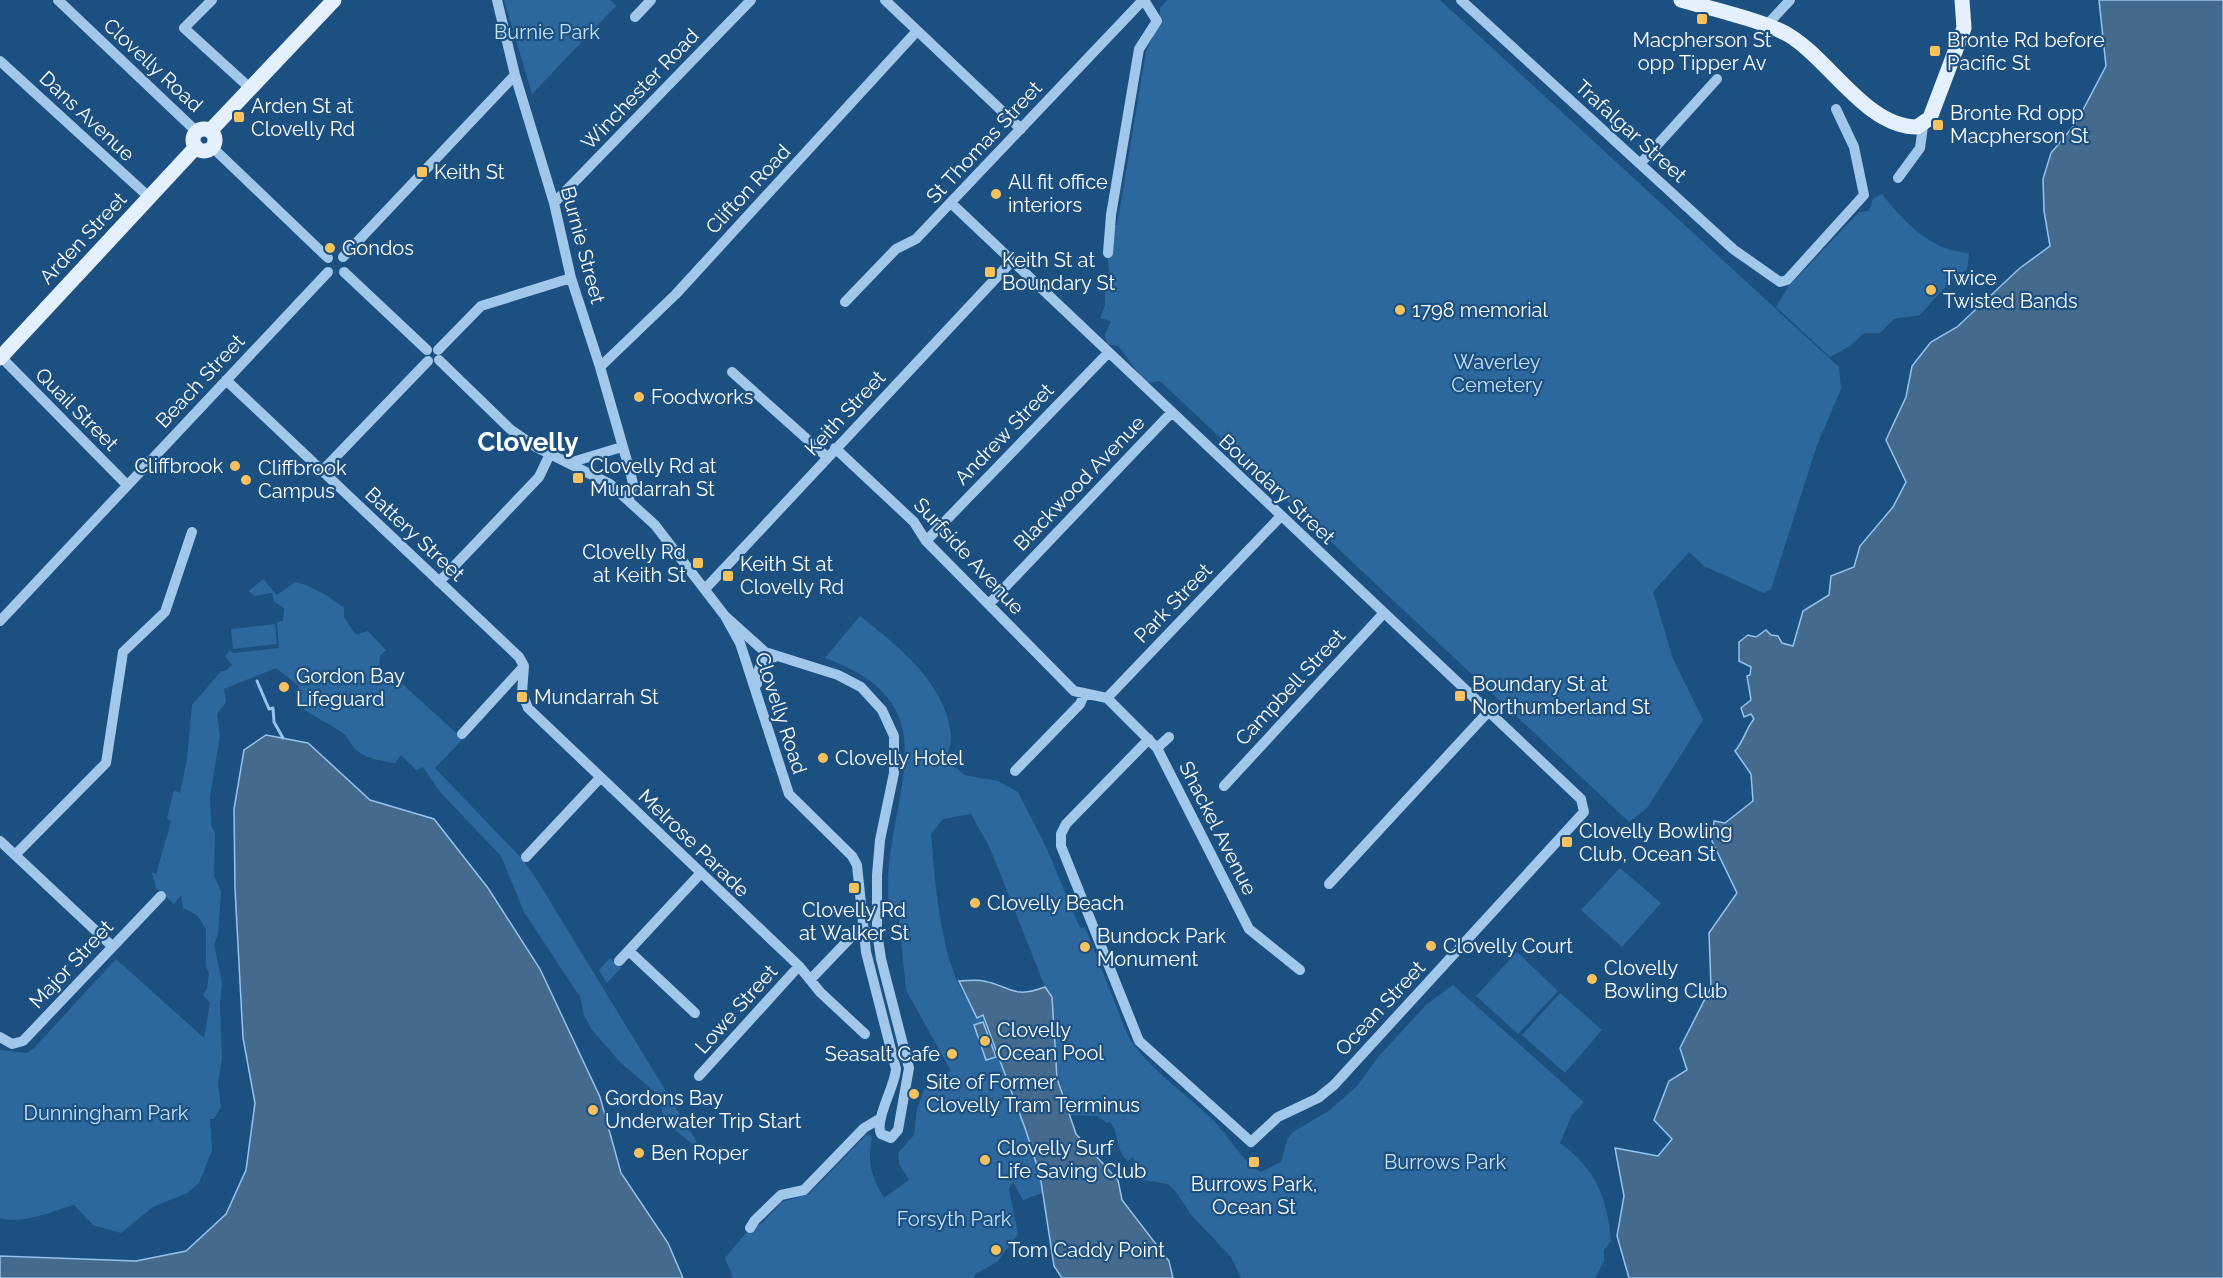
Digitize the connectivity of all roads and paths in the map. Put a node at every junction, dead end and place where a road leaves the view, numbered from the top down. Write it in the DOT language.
graph roads {
  1 [pos="58,0"];
  2 [pos="212,0"];
  3 [pos="334,0"];
  4 [pos="497,0"];
  5 [pos="651,0"];
  6 [pos="751,0"];
  7 [pos="885,0"];
  8 [pos="1143,0"];
  9 [pos="1682,0"];
  10 [pos="1790,0"];
  11 [pos="1962,0"];
  12 [pos="1463,1"];
  13 [pos="635,17"];
  14 [pos="1766,26"];
  15 [pos="917,31"];
  16 [pos="0,61"];
  17 [pos="515,75"];
  18 [pos="1717,79"];
  19 [pos="251,89"];
  20 [pos="1836,109"];
  21 [pos="1920,127"];
  22 [pos="1021,129"];
  23 [pos="201,137"];
  24 [pos="212,147"];
  25 [pos="1640,164"];
  26 [pos="1898,178"];
  27 [pos="150,198"];
  28 [pos="554,203"];
  29 [pos="951,203"];
  30 [pos="1108,253"];
  31 [pos="343,257"];
  32 [pos="328,258"];
  33 [pos="1011,262"];
  34 [pos="328,272"];
  35 [pos="344,272"];
  36 [pos="571,278"];
  37 [pos="845,302"];
  38 [pos="2,352"];
  39 [pos="1108,353"];
  40 [pos="433,355"];
  41 [pos="600,367"];
  42 [pos="732,372"];
  43 [pos="226,380"];
  44 [pos="1171,413"];
  45 [pos="622,447"];
  46 [pos="835,448"];
  47 [pos="550,454"];
  48 [pos="827,457"];
  49 [pos="569,463"];
  50 [pos="322,471"];
  51 [pos="127,485"];
  52 [pos="629,498"];
  53 [pos="1280,517"];
  54 [pos="192,532"];
  55 [pos="926,541"];
  56 [pos="439,582"];
  57 [pos="705,589"];
  58 [pos="989,604"];
  59 [pos="1383,614"];
  60 [pos="725,616"];
  61 [pos="0,621"];
  62 [pos="775,657"];
  63 [pos="524,666"];
  64 [pos="757,691"];
  65 [pos="1079,692"];
  66 [pos="1107,698"];
  67 [pos="1488,712"];
  68 [pos="462,734"];
  69 [pos="1169,737"];
  70 [pos="1149,739"];
  71 [pos="1157,748"];
  72 [pos="1014,771"];
  73 [pos="600,778"];
  74 [pos="1224,786"];
  75 [pos="1581,799"];
  76 [pos="0,841"];
  77 [pos="15,855"];
  78 [pos="526,857"];
  79 [pos="700,874"];
  80 [pos="1329,884"];
  81 [pos="161,896"];
  82 [pos="863,932"];
  83 [pos="878,932"];
  84 [pos="112,946"];
  85 [pos="629,951"];
  86 [pos="619,962"];
  87 [pos="799,966"];
  88 [pos="1300,970"];
  89 [pos="810,980"];
  90 [pos="694,1013"];
  91 [pos="865,1034"];
  92 [pos="1,1038"];
  93 [pos="699,1076"];
  94 [pos="881,1118"];
  95 [pos="750,1228"];
  1 -- 23 [label="street, Clovelly Road"];
  2 -- 19 [label="street"];
  3 -- 19 [label="main road, Arden Street"];
  4 -- 17 [label="street, Burnie Street"];
  5 -- 13 [label="street"];
  6 -- 28 [label="street, Winchester Road"];
  7 -- 15 [label="street"];
  8 -- 22 [label="street, St Thomas Street"];
  8 -- 30 [label="street"];
  9 -- 14 [label="main road"];
  10 -- 14 [label="street"];
  11 -- 21 [label="main road"];
  12 -- 25 [label="street, Trafalgar Street"];
  14 -- 21 [label="main road"];
  15 -- 22 [label="street"];
  15 -- 41 [label="street, Clifton Road"];
  16 -- 27 [label="street, Dans Avenue"];
  17 -- 28 [label="street, Burnie Street"];
  17 -- 31 [label="street"];
  18 -- 25 [label="street"];
  19 -- 23 [label="main road, Arden Street"];
  20 -- 25 [label="street, Trafalgar Street"];
  21 -- 26 [label="street"];
  22 -- 29 [label="street, St Thomas Street"];
  23 -- 24 [label="main road"];
  23 -- 27 [label="main road, Arden Street"];
  24 -- 32 [label="street"];
  27 -- 38 [label="main road, Arden Street"];
  28 -- 36 [label="street, Burnie Street"];
  29 -- 33 [label="street, Boundary Street"];
  29 -- 37 [label="street, St Thomas Street"];
  31 -- 32 [label="street"];
  31 -- 35 [label="street"];
  32 -- 34 [label="street"];
  33 -- 39 [label="street, Boundary Street"];
  33 -- 46 [label="street, Keith Street"];
  34 -- 35 [label="street"];
  34 -- 43 [label="street, Beach Street"];
  35 -- 40 [label="street, Clovelly Road"];
  36 -- 40 [label="street"];
  36 -- 41 [label="street, Burnie Street"];
  38 -- 51 [label="street, Quail Street"];
  39 -- 44 [label="street, Boundary Street"];
  39 -- 55 [label="street, Andrew Street"];
  40 -- 47 [label="street, Clovelly Road"];
  40 -- 50 [label="street"];
  41 -- 45 [label="street, Burnie Street"];
  42 -- 48 [label="street"];
  43 -- 50 [label="street, Battery Street"];
  43 -- 51 [label="street, Beach Street"];
  44 -- 53 [label="street, Boundary Street"];
  44 -- 58 [label="street, Blackwood Avenue"];
  45 -- 49 [label="street"];
  45 -- 52 [label="street, Burnie Street"];
  46 -- 48 [label="street, Keith Street"];
  46 -- 55 [label="street, Surfside Avenue"];
  47 -- 49 [label="street, Clovelly Road"];
  47 -- 56 [label="street"];
  48 -- 57 [label="street, Keith Street"];
  49 -- 52 [label="street, Clovelly Road"];
  50 -- 56 [label="street, Battery Street"];
  51 -- 61 [label="street, Beach Street"];
  52 -- 57 [label="street, Clovelly Road"];
  53 -- 59 [label="street, Boundary Street"];
  53 -- 66 [label="street, Park Street"];
  54 -- 77 [label="street"];
  55 -- 58 [label="street, Surfside Avenue"];
  56 -- 63 [label="street, Battery Street"];
  57 -- 60 [label="street, Clovelly Road"];
  58 -- 65 [label="street, Surfside Avenue"];
  59 -- 67 [label="street, Boundary Street"];
  59 -- 74 [label="street, Campbell Street"];
  60 -- 62 [label="street"];
  60 -- 64 [label="street, Clovelly Road"];
  62 -- 64 [label="street"];
  62 -- 83 [label="street"];
  63 -- 68 [label="street"];
  63 -- 73 [label="street, Melrose Parade"];
  64 -- 82 [label="street, Clovelly Road"];
  65 -- 66 [label="street"];
  65 -- 72 [label="street"];
  66 -- 70 [label="street, Shackel Avenue"];
  67 -- 75 [label="street, Boundary Street"];
  67 -- 80 [label="street"];
  69 -- 71 [label="street"];
  70 -- 71 [label="street, Shackel Avenue"];
  70 -- 75 [label="street, Ocean Street"];
  71 -- 88 [label="street, Shackel Avenue"];
  73 -- 78 [label="street"];
  73 -- 79 [label="street, Melrose Parade"];
  76 -- 77 [label="street"];
  77 -- 84 [label="street"];
  79 -- 85 [label="street"];
  79 -- 87 [label="street, Melrose Parade"];
  81 -- 84 [label="street, Major Street"];
  82 -- 83 [label="street"];
  82 -- 89 [label="street"];
  82 -- 94 [label="street, Clovelly Road"];
  83 -- 94 [label="street"];
  84 -- 92 [label="street, Major Street"];
  85 -- 86 [label="street"];
  85 -- 90 [label="street"];
  87 -- 89 [label="street, Melrose Parade"];
  87 -- 93 [label="street, Lowe Street"];
  89 -- 91 [label="street, Melrose Parade"];
  94 -- 95 [label="street"];
}
